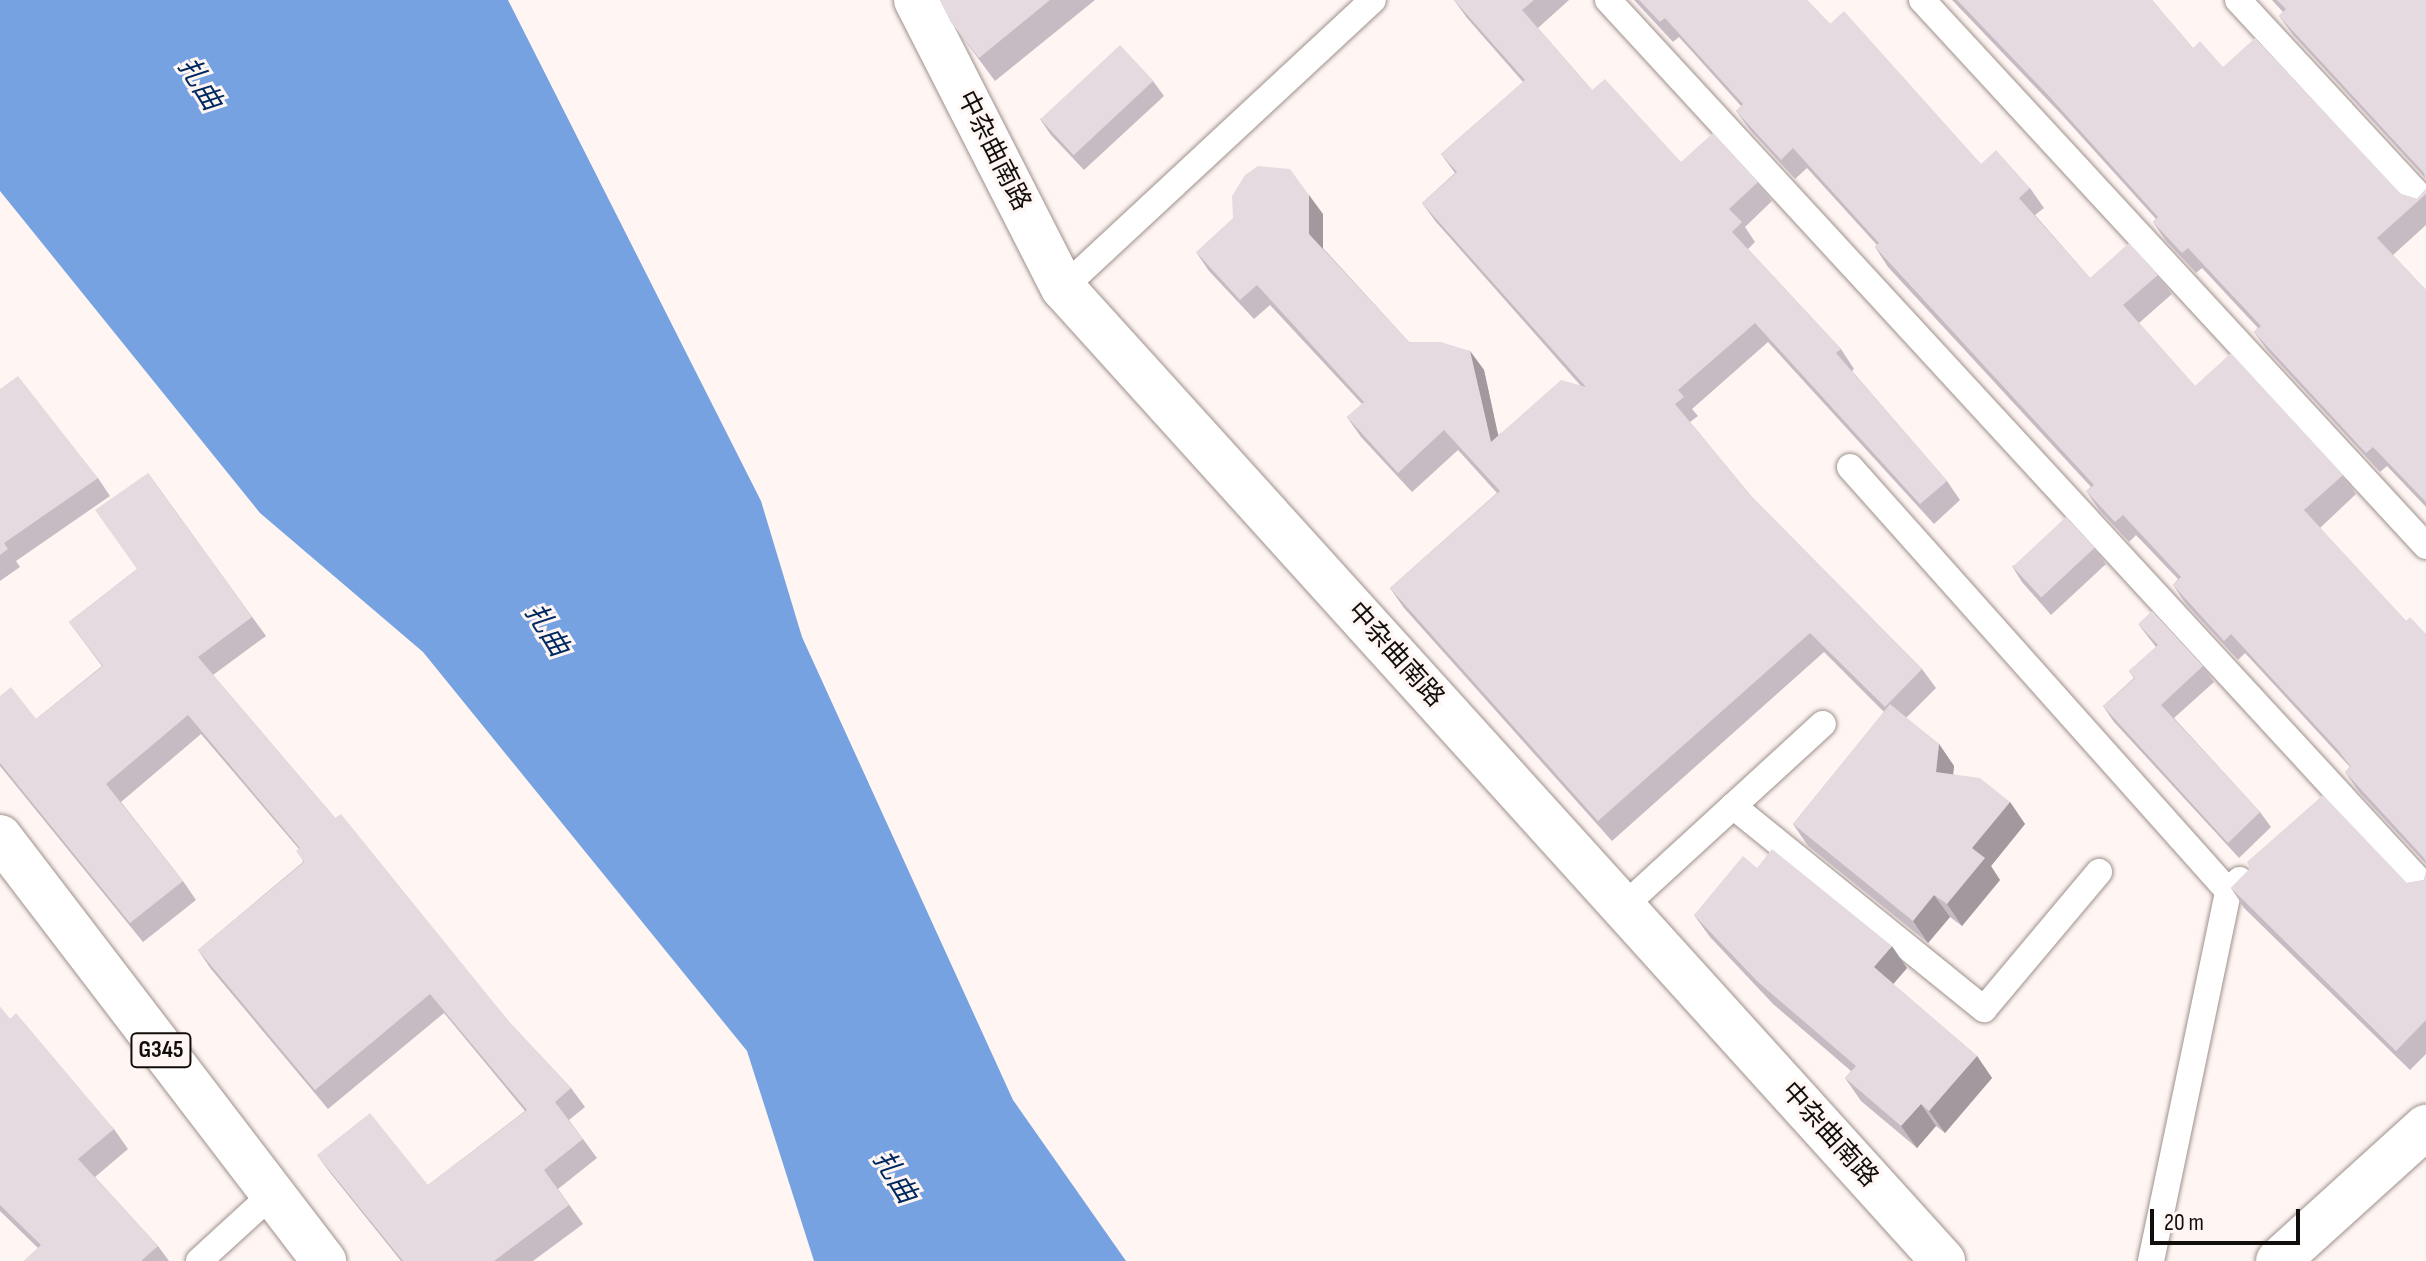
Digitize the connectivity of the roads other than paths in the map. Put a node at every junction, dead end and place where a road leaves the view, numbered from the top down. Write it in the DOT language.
graph roads {
  1 [pos="916,0"];
  2 [pos="1373,0"];
  3 [pos="1608,0"];
  4 [pos="1922,0"];
  5 [pos="2238,0"];
  6 [pos="2426,203"];
  7 [pos="1063,288"];
  8 [pos="1850,467"];
  9 [pos="2426,546"];
  10 [pos="1823,724"];
  11 [pos="2334,788"];
  12 [pos="1733,806"];
  13 [pos="2313,809"];
  14 [pos="0,837"];
  15 [pos="2260,860"];
  16 [pos="2099,872"];
  17 [pos="2426,888"];
  18 [pos="2228,891"];
  19 [pos="1623,907"];
  20 [pos="2426,1127"];
  21 [pos="271,1195"];
  22 [pos="199,1261"];
  23 [pos="324,1261"];
  24 [pos="1943,1261"];
  25 [pos="2151,1261"];
  26 [pos="2278,1261"];
  1 -- 7 [label="main road, 中杂曲南路"];
  2 -- 7 [label="lane"];
  3 -- 11 [label="lane"];
  4 -- 9 [label="lane"];
  5 -- 6 [label="lane"];
  7 -- 19 [label="main road, 中杂曲南路"];
  8 -- 18 [label="lane"];
  10 -- 12 [label="lane"];
  11 -- 13 [label="lane"];
  11 -- 17 [label="lane"];
  12 -- 16 [label="lane"];
  12 -- 19 [label="lane"];
  14 -- 21 [label="main road, G345"];
  15 -- 18 [label="lane"];
  18 -- 25 [label="lane"];
  19 -- 24 [label="main road, 中杂曲南路"];
  20 -- 26 [label="main road"];
  21 -- 22 [label="lane"];
  21 -- 23 [label="main road, G345"];
}
